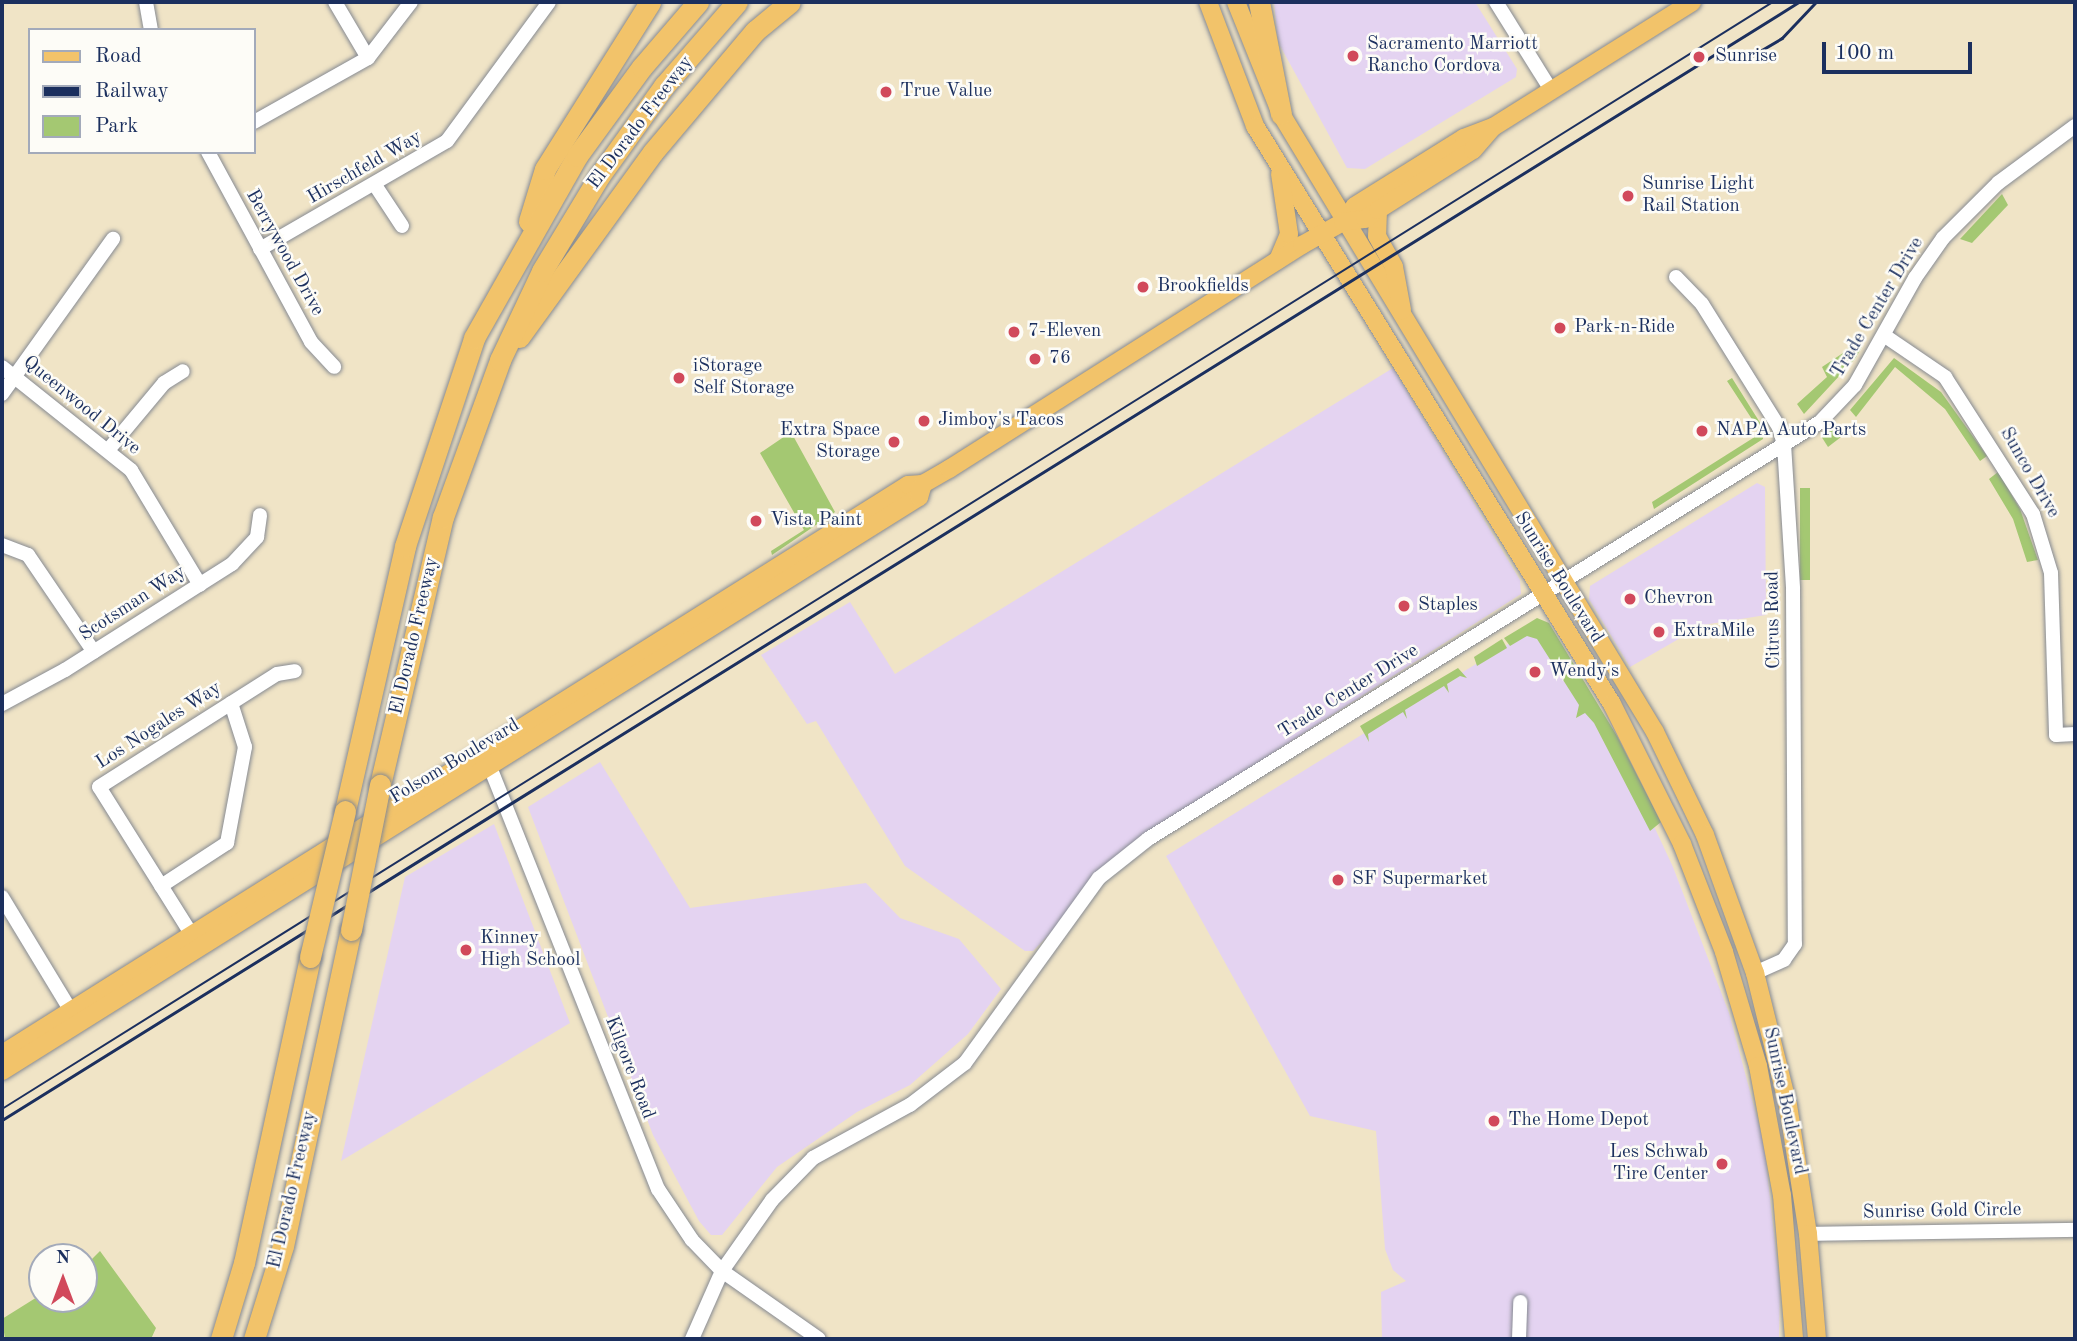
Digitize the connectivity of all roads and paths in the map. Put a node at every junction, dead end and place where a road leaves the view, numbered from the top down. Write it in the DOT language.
graph roads {
  1 [pos="146,2"];
  2 [pos="335,2"];
  3 [pos="411,2"];
  4 [pos="548,2"];
  5 [pos="650,2"];
  6 [pos="662,2"];
  7 [pos="698,2"];
  8 [pos="737,2"];
  9 [pos="790,2"];
  10 [pos="1208,2"];
  11 [pos="1236,2"];
  12 [pos="1259,2"];
  13 [pos="1496,2"];
  14 [pos="1692,2"];
  15 [pos="151,28"];
  16 [pos="621,47"];
  17 [pos="368,58"];
  18 [pos="1551,90"];
  19 [pos="1281,114"];
  20 [pos="256,121"];
  21 [pos="2075,126"];
  22 [pos="1493,127"];
  23 [pos="209,154"];
  24 [pos="1279,167"];
  25 [pos="375,185"];
  26 [pos="1378,210"];
  27 [pos="1343,222"];
  28 [pos="402,226"];
  29 [pos="1321,235"];
  30 [pos="113,239"];
  31 [pos="260,249"];
  32 [pos="518,253"];
  33 [pos="1278,260"];
  34 [pos="1676,277"];
  35 [pos="1402,313"];
  36 [pos="1885,336"];
  37 [pos="500,360"];
  38 [pos="2,367"];
  39 [pos="334,367"];
  40 [pos="183,371"];
  41 [pos="14,376"];
  42 [pos="2,394"];
  43 [pos="1784,444"];
  44 [pos="109,449"];
  45 [pos="923,484"];
  46 [pos="260,515"];
  47 [pos="2,545"];
  48 [pos="1564,582"];
  49 [pos="200,584"];
  50 [pos="753,586"];
  51 [pos="1544,594"];
  52 [pos="726,617"];
  53 [pos="94,652"];
  54 [pos="295,671"];
  55 [pos="230,703"];
  56 [pos="2,704"];
  57 [pos="2075,734"];
  58 [pos="487,758"];
  59 [pos="1678,834"];
  60 [pos="161,886"];
  61 [pos="2,897"];
  62 [pos="196,942"];
  63 [pos="1755,972"];
  64 [pos="1730,977"];
  65 [pos="1765,1009"];
  66 [pos="74,1016"];
  67 [pos="2,1054"];
  68 [pos="2,1071"];
  69 [pos="1782,1195"];
  70 [pos="2075,1230"];
  71 [pos="1808,1234"];
  72 [pos="722,1271"];
  73 [pos="1520,1302"];
  74 [pos="221,1339"];
  75 [pos="254,1339"];
  76 [pos="692,1339"];
  77 [pos="819,1339"];
  78 [pos="1519,1339"];
  79 [pos="1794,1339"];
  80 [pos="1817,1339"];
  1 -- 15 [label="street"];
  2 -- 17 [label="street"];
  3 -- 17 [label="street"];
  4 -- 25 [label="street, Hirschfeld Way"];
  5 -- 16 [label="highway"];
  6 -- 16 [label="highway"];
  7 -- 32 [label="highway, El Dorado Freeway"];
  8 -- 37 [label="highway, El Dorado Freeway"];
  9 -- 37 [label="highway"];
  10 -- 24 [label="main road, Sunrise Boulevard"];
  11 -- 19 [label="main road, Sunrise Boulevard"];
  12 -- 19 [label="highway"];
  13 -- 18 [label="street"];
  14 -- 18 [label="main road, Folsom Boulevard"];
  16 -- 32 [label="highway"];
  17 -- 20 [label="street"];
  18 -- 22 [label="main road, Folsom Boulevard"];
  19 -- 27 [label="main road, Sunrise Boulevard"];
  21 -- 36 [label="street, Trade Center Drive"];
  22 -- 26 [label="main road, Folsom Boulevard"];
  22 -- 27 [label="main road, Folsom Boulevard"];
  23 -- 31 [label="street, Berrywood Drive"];
  24 -- 29 [label="main road, Sunrise Boulevard"];
  24 -- 33 [label="main road"];
  25 -- 28 [label="street"];
  25 -- 31 [label="street, Hirschfeld Way"];
  26 -- 27 [label="main road, Folsom Boulevard"];
  26 -- 35 [label="main road"];
  27 -- 29 [label="main road, Folsom Boulevard"];
  27 -- 35 [label="main road, Sunrise Boulevard"];
  29 -- 33 [label="main road, Folsom Boulevard"];
  29 -- 51 [label="main road, Sunrise Boulevard"];
  30 -- 41 [label="street"];
  31 -- 39 [label="street, Berrywood Drive"];
  32 -- 74 [label="highway, El Dorado Freeway, bridge"];
  33 -- 45 [label="main road, Folsom Boulevard"];
  34 -- 43 [label="street, Citrus Road"];
  35 -- 48 [label="main road, Sunrise Boulevard"];
  36 -- 43 [label="street, Trade Center Drive"];
  36 -- 57 [label="street, Sunco Drive"];
  37 -- 75 [label="highway, El Dorado Freeway, bridge"];
  38 -- 41 [label="street, Queenwood Drive"];
  40 -- 44 [label="street"];
  41 -- 42 [label="street"];
  41 -- 44 [label="street, Queenwood Drive"];
  43 -- 48 [label="street, Trade Center Drive"];
  43 -- 63 [label="street, Citrus Road"];
  44 -- 49 [label="street, Queenwood Drive"];
  45 -- 50 [label="main road, Folsom Boulevard"];
  45 -- 52 [label="main road, Folsom Boulevard"];
  46 -- 49 [label="street, Scotsman Way"];
  47 -- 53 [label="street"];
  48 -- 51 [label="street, Trade Center Drive"];
  48 -- 63 [label="main road, Sunrise Boulevard"];
  49 -- 53 [label="street, Scotsman Way"];
  50 -- 52 [label="main road"];
  50 -- 58 [label="main road, Folsom Boulevard"];
  51 -- 59 [label="main road, Sunrise Boulevard"];
  51 -- 72 [label="street, Trade Center Drive"];
  52 -- 58 [label="main road, Folsom Boulevard"];
  53 -- 56 [label="street, Scotsman Way"];
  54 -- 55 [label="street, Los Nogales Way"];
  55 -- 60 [label="street"];
  55 -- 60 [label="street, Los Nogales Way"];
  58 -- 62 [label="main road, Folsom Boulevard"];
  58 -- 72 [label="street, Kilgore Road"];
  59 -- 63 [label="main road"];
  59 -- 64 [label="main road, Sunrise Boulevard"];
  60 -- 62 [label="street, Los Nogales Way"];
  61 -- 66 [label="street"];
  62 -- 66 [label="main road, Folsom Boulevard"];
  63 -- 65 [label="main road, Sunrise Boulevard"];
  64 -- 65 [label="main road"];
  64 -- 69 [label="main road, Sunrise Boulevard"];
  65 -- 71 [label="main road, Sunrise Boulevard"];
  66 -- 67 [label="main road, Folsom Boulevard"];
  66 -- 68 [label="main road, Folsom Boulevard"];
  69 -- 71 [label="main road"];
  69 -- 79 [label="main road, Sunrise Boulevard"];
  70 -- 71 [label="street, Sunrise Gold Circle"];
  71 -- 80 [label="main road, Sunrise Boulevard"];
  72 -- 76 [label="street, Trade Center Drive"];
  72 -- 77 [label="street, Kilgore Road"];
  73 -- 78 [label="street"];
}
